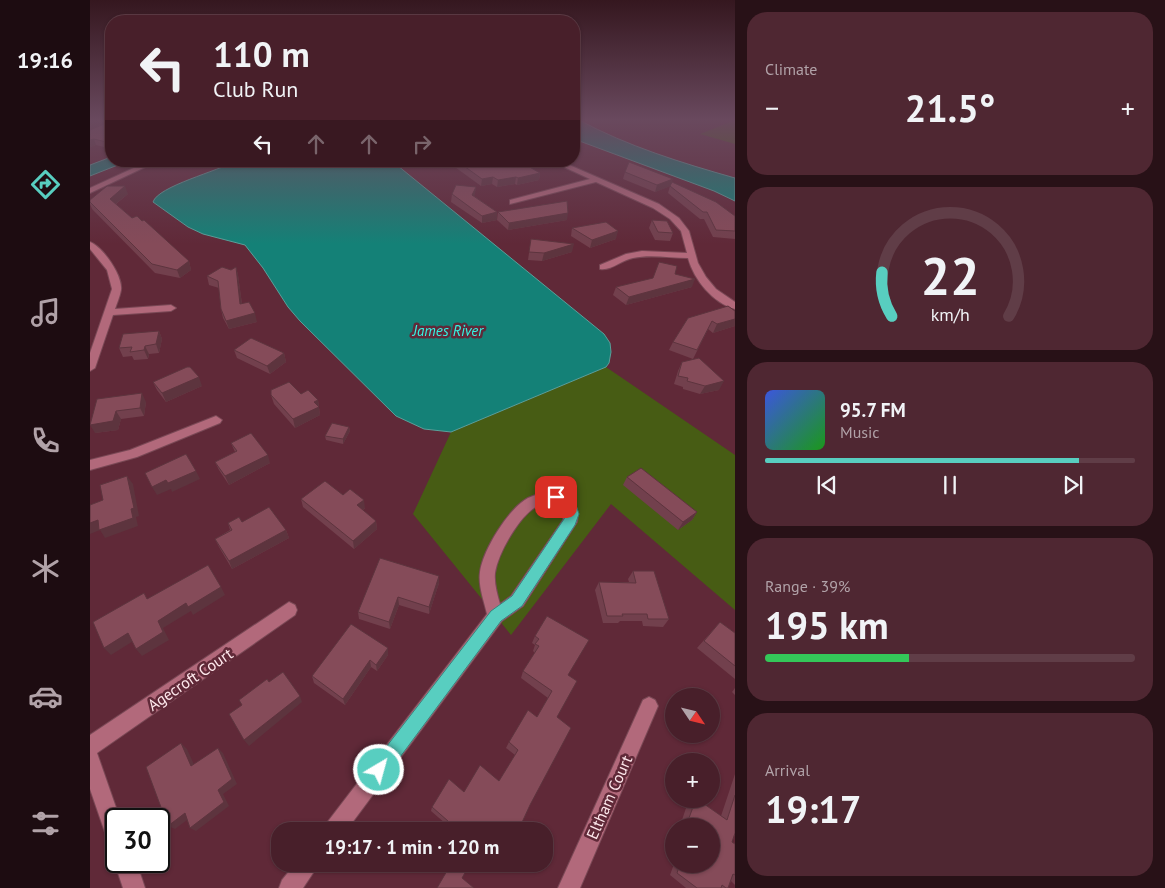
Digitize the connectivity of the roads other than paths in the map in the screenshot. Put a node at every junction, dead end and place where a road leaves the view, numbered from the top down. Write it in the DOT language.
graph roads {
  1 [pos="140,167"];
  2 [pos="567,167"];
  3 [pos="596,180"];
  4 [pos="90,191"];
  5 [pos="513,202"];
  6 [pos="90,244"];
  7 [pos="691,256"];
  8 [pos="603,267"];
  9 [pos="735,306"];
  10 [pos="171,308"];
  11 [pos="110,312"];
  12 [pos="94,341"];
  13 [pos="90,368"];
  14 [pos="216,420"];
  15 [pos="90,465"];
  16 [pos="289,610"];
  17 [pos="496,616"];
  18 [pos="649,706"];
  19 [pos="90,746"];
  20 [pos="90,759"];
  21 [pos="106,808"];
  22 [pos="340,822"];
  23 [pos="302,872"];
  24 [pos="129,873"];
  25 [pos="134,888"];
  26 [pos="290,888"];
  27 [pos="569,888"];
  1 -- 4 [label="street"];
  2 -- 3 [label="street"];
  3 -- 5 [label="street"];
  3 -- 7 [label="street"];
  6 -- 11 [label="street"];
  7 -- 8 [label="street"];
  7 -- 9 [label="street"];
  10 -- 11 [label="street"];
  11 -- 12 [label="street"];
  12 -- 13 [label="street"];
  14 -- 15 [label="street"];
  16 -- 19 [label="street, Agecroft Court"];
  17 -- 17 [label="street"];
  17 -- 22 [label="street"];
  18 -- 27 [label="street, Eltham Court"];
  20 -- 21 [label="street"];
  23 -- 26 [label="street"];
  24 -- 25 [label="street"];
}
